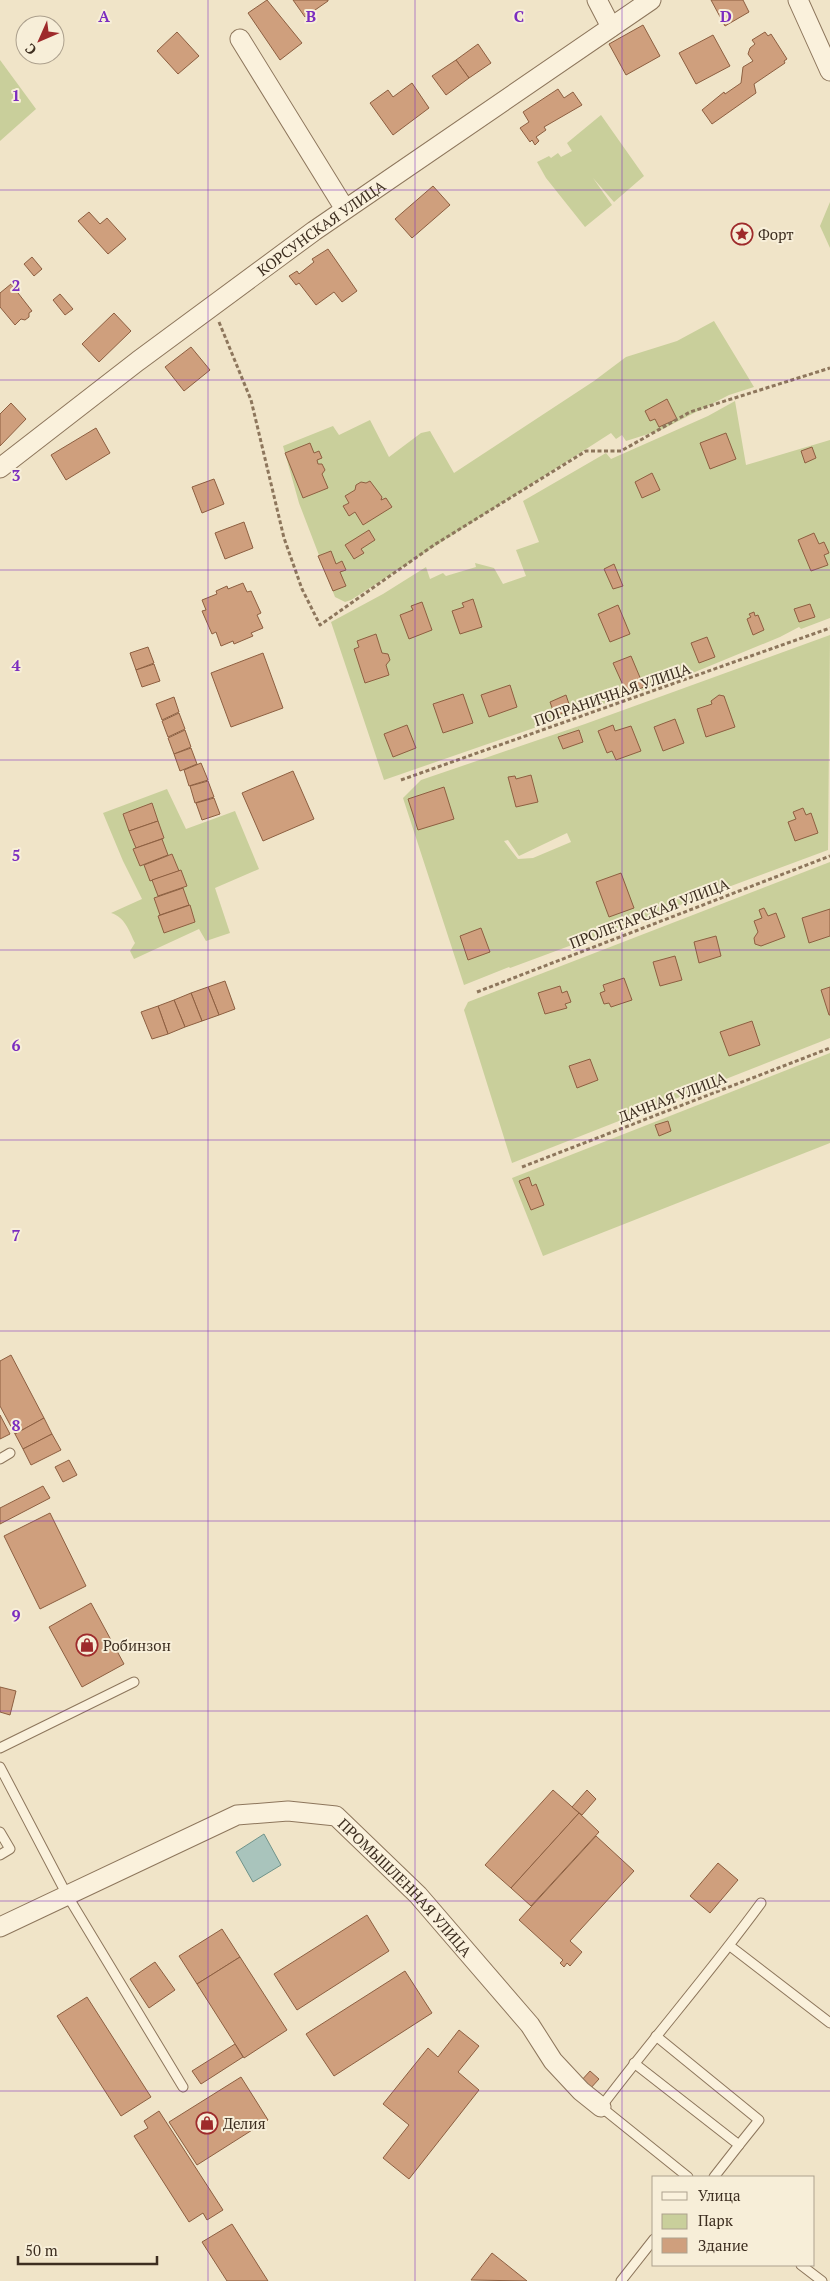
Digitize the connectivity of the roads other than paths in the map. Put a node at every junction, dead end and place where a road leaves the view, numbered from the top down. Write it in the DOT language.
graph roads {
  1 [pos="597,0"];
  2 [pos="651,0"];
  3 [pos="798,0"];
  4 [pos="611,27"];
  5 [pos="240,39"];
  6 [pos="830,71"];
  7 [pos="345,209"];
  8 [pos="0,468"];
  9 [pos="10,1454"];
  10 [pos="0,1459"];
  11 [pos="134,1682"];
  12 [pos="0,1748"];
  13 [pos="0,1767"];
  14 [pos="0,1832"];
  15 [pos="0,1855"];
  16 [pos="67,1895"];
  17 [pos="761,1903"];
  18 [pos="0,1927"];
  19 [pos="730,1946"];
  20 [pos="830,2023"];
  21 [pos="656,2036"];
  22 [pos="634,2063"];
  23 [pos="183,2087"];
  24 [pos="602,2107"];
  25 [pos="739,2145"];
  26 [pos="687,2176"];
  27 [pos="715,2176"];
  28 [pos="652,2242"];
  29 [pos="802,2266"];
  30 [pos="621,2281"];
  31 [pos="822,2281"];
  1 -- 4 [label="street"];
  2 -- 4 [label="street, КОРСУНСКАЯ УЛИЦА"];
  3 -- 6 [label="street"];
  4 -- 7 [label="street, КОРСУНСКАЯ УЛИЦА"];
  5 -- 7 [label="street"];
  7 -- 8 [label="street, КОРСУНСКАЯ УЛИЦА"];
  9 -- 10 [label="lane"];
  11 -- 12 [label="lane"];
  13 -- 16 [label="lane"];
  14 -- 15 [label="lane"];
  16 -- 18 [label="street, ПРОМЫШЛЕННАЯ УЛИЦА"];
  16 -- 23 [label="lane"];
  16 -- 24 [label="street, ПРОМЫШЛЕННАЯ УЛИЦА"];
  17 -- 19 [label="lane"];
  19 -- 20 [label="lane"];
  19 -- 21 [label="lane"];
  21 -- 22 [label="lane"];
  21 -- 25 [label="lane"];
  22 -- 24 [label="lane"];
  22 -- 25 [label="lane"];
  24 -- 26 [label="lane"];
  25 -- 27 [label="lane"];
  28 -- 30 [label="lane"];
  29 -- 31 [label="lane"];
}
